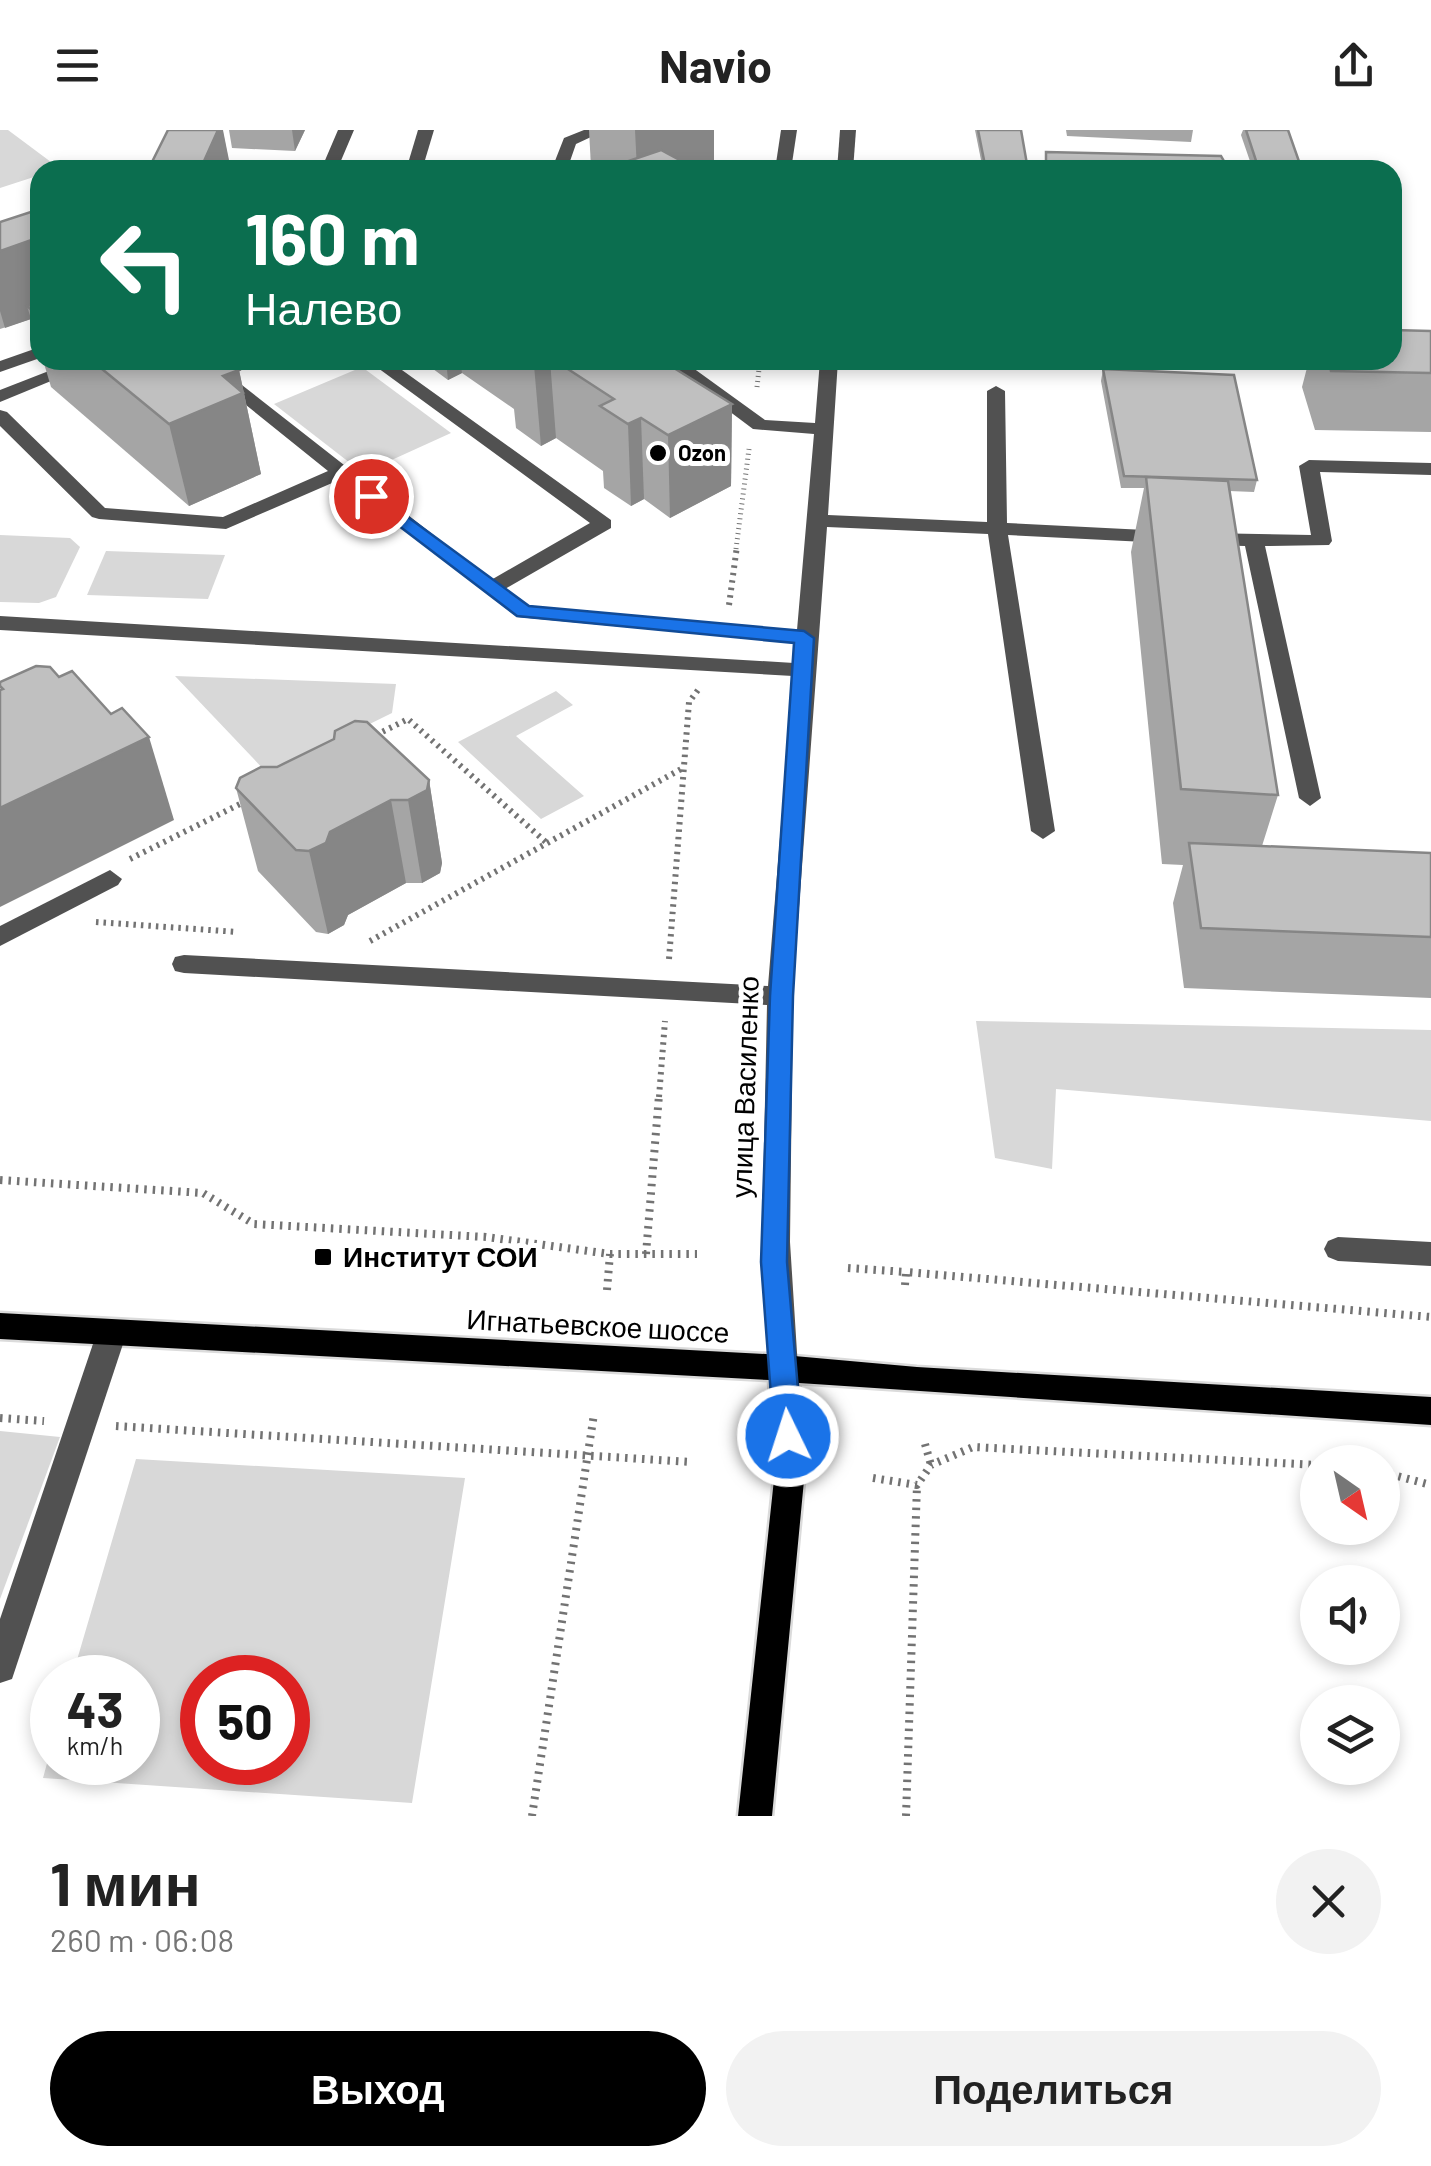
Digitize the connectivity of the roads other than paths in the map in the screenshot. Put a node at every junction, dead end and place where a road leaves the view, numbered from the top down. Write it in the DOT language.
graph roads {
  1 [pos="346,130"];
  2 [pos="426,130"];
  3 [pos="598,130"];
  4 [pos="789,130"];
  5 [pos="848,130"];
  6 [pos="187,147"];
  7 [pos="180,160"];
  8 [pos="333,160"];
  9 [pos="417,160"];
  10 [pos="566,160"];
  11 [pos="781,160"];
  12 [pos="845,160"];
  13 [pos="30,356"];
  14 [pos="0,366"];
  15 [pos="68,370"];
  16 [pos="212,370"];
  17 [pos="390,370"];
  18 [pos="684,370"];
  19 [pos="828,370"];
  20 [pos="996,391"];
  21 [pos="0,396"];
  22 [pos="0,416"];
  23 [pos="825,429"];
  24 [pos="1431,470"];
  25 [pos="341,472"];
  26 [pos="815,520"];
  27 [pos="997,531"];
  28 [pos="1254,541"];
  29 [pos="490,590"];
  30 [pos="0,624"];
  31 [pos="804,638"];
  32 [pos="802,670"];
  33 [pos="1310,798"];
  34 [pos="1043,830"];
  35 [pos="117,871"];
  36 [pos="0,937"];
  37 [pos="184,964"];
  38 [pos="782,996"];
  39 [pos="1338,1249"];
  40 [pos="1431,1254"];
  41 [pos="0,1326"];
  42 [pos="111,1335"];
  43 [pos="783,1368"];
  44 [pos="1431,1411"];
  45 [pos="0,1667"];
  46 [pos="755,1816"];
  1 -- 8 [label="street"];
  2 -- 9 [label="street"];
  3 -- 10 [label="street"];
  4 -- 11 [label="street"];
  5 -- 12 [label="street"];
  6 -- 7 [label="street"];
  13 -- 14 [label="street"];
  15 -- 21 [label="street"];
  16 -- 25 [label="street"];
  17 -- 29 [label="street"];
  18 -- 23 [label="street"];
  19 -- 23 [label="street, улица Василенко"];
  20 -- 27 [label="street"];
  22 -- 25 [label="street"];
  23 -- 26 [label="street, улица Василенко"];
  24 -- 28 [label="street"];
  25 -- 29 [label="street"];
  26 -- 27 [label="street"];
  26 -- 31 [label="street, улица Василенко"];
  27 -- 28 [label="street"];
  27 -- 34 [label="street"];
  28 -- 33 [label="street"];
  29 -- 31 [label="street"];
  30 -- 32 [label="street"];
  31 -- 32 [label="street, улица Василенко"];
  32 -- 38 [label="street, улица Василенко"];
  35 -- 36 [label="street"];
  37 -- 38 [label="street"];
  38 -- 43 [label="street, улица Василенко"];
  39 -- 40 [label="street"];
  41 -- 42 [label="main road, Игнатьевское шоссе"];
  42 -- 43 [label="main road, Игнатьевское шоссе"];
  42 -- 45 [label="street"];
  43 -- 44 [label="main road, Игнатьевское шоссе"];
  43 -- 46 [label="main road, улица Василенко"];
}
